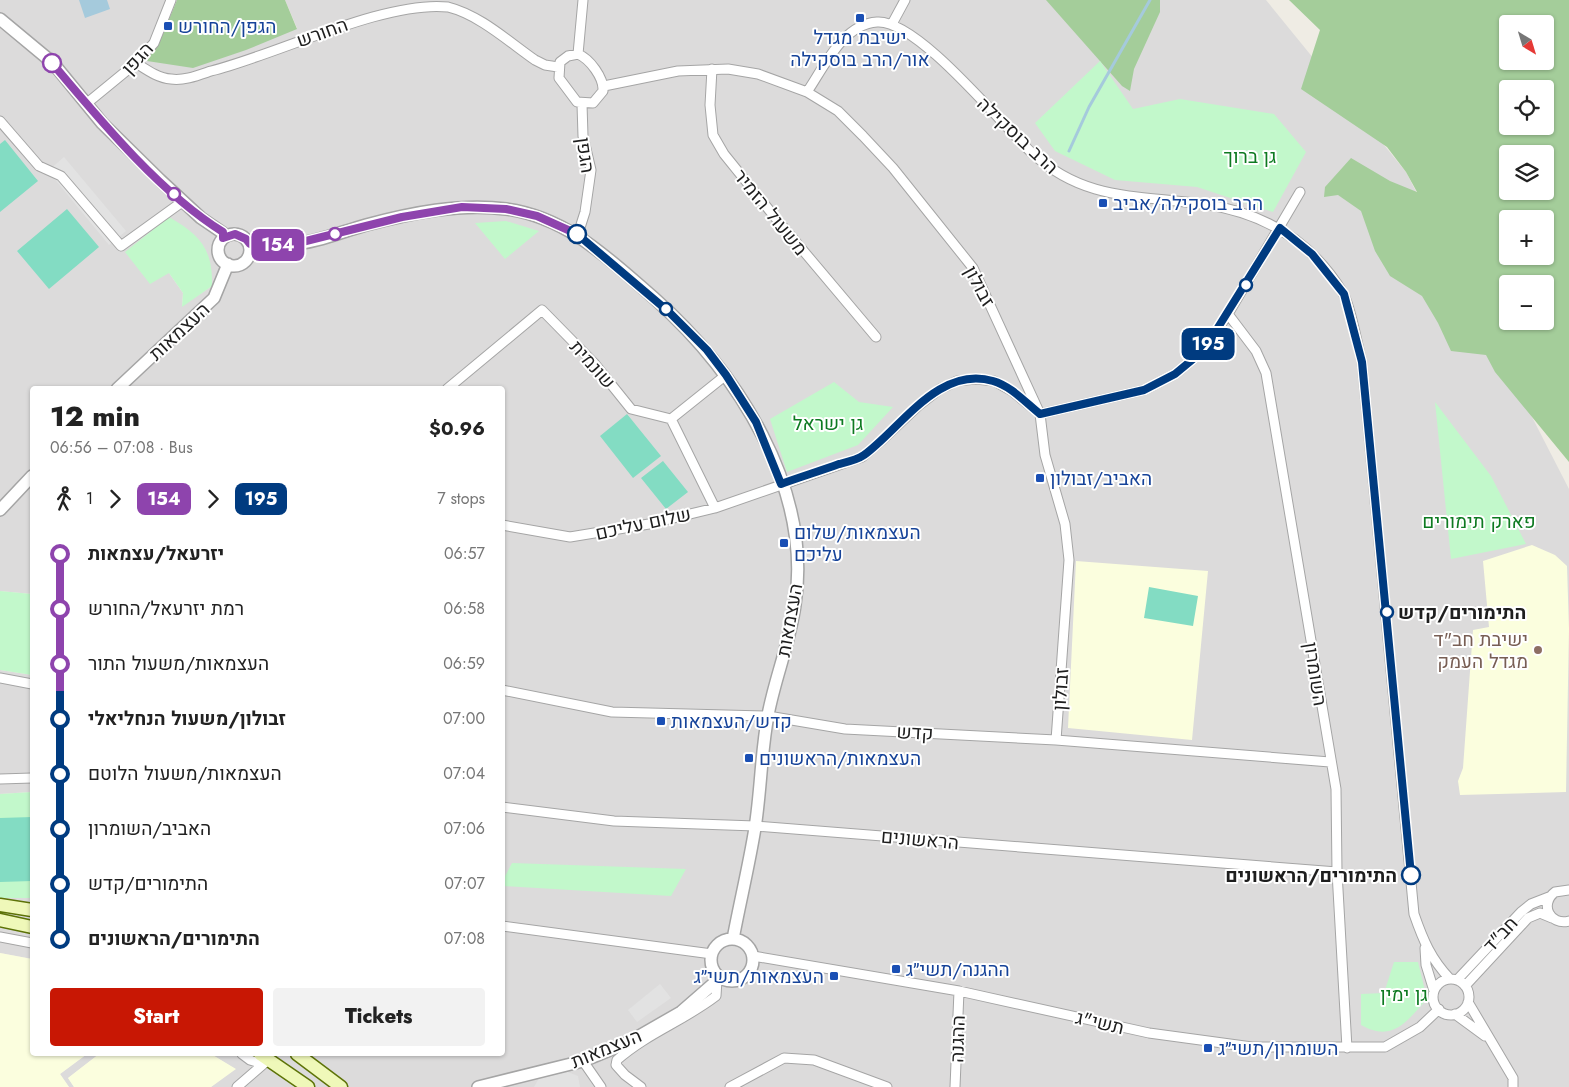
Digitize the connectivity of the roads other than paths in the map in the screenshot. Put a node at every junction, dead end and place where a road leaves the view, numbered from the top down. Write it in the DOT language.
graph roads {
  1 [pos="171,0"];
  2 [pos="583,0"];
  3 [pos="905,0"];
  4 [pos="0,19"];
  5 [pos="892,24"];
  6 [pos="578,54"];
  7 [pos="136,63"];
  8 [pos="558,68"];
  9 [pos="712,69"];
  10 [pos="604,86"];
  11 [pos="807,92"];
  12 [pos="86,104"];
  13 [pos="582,104"];
  14 [pos="0,121"];
  15 [pos="1300,192"];
  16 [pos="182,202"];
  17 [pos="1280,228"];
  18 [pos="578,234"];
  19 [pos="223,238"];
  20 [pos="250,244"];
  21 [pos="228,264"];
  22 [pos="1228,314"];
  23 [pos="876,337"];
  24 [pos="726,375"];
  25 [pos="120,386"];
  26 [pos="451,386"];
  27 [pos="1040,414"];
  28 [pos="670,420"];
  29 [pos="30,478"];
  30 [pos="781,484"];
  31 [pos="715,508"];
  32 [pos="0,510"];
  33 [pos="505,526"];
  34 [pos="0,678"];
  35 [pos="30,684"];
  36 [pos="505,691"];
  37 [pos="768,716"];
  38 [pos="1056,740"];
  39 [pos="1330,762"];
  40 [pos="30,778"];
  41 [pos="0,779"];
  42 [pos="505,807"];
  43 [pos="755,826"];
  44 [pos="1337,872"];
  45 [pos="1568,888"];
  46 [pos="1549,898"];
  47 [pos="0,905"];
  48 [pos="30,910"];
  49 [pos="1552,918"];
  50 [pos="0,920"];
  51 [pos="1569,922"];
  52 [pos="505,926"];
  53 [pos="30,927"];
  54 [pos="0,937"];
  55 [pos="733,939"];
  56 [pos="30,943"];
  57 [pos="1425,945"];
  58 [pos="712,954"];
  59 [pos="753,956"];
  60 [pos="719,979"];
  61 [pos="1453,979"];
  62 [pos="1465,986"];
  63 [pos="958,991"];
  64 [pos="1434,991"];
  65 [pos="1468,1002"];
  66 [pos="1439,1009"];
  67 [pos="1455,1014"];
  68 [pos="1489,1039"];
  69 [pos="1347,1048"];
  70 [pos="245,1056"];
  71 [pos="300,1056"];
  72 [pos="264,1059"];
  73 [pos="583,1061"];
  74 [pos="237,1087"];
  75 [pos="308,1087"];
  76 [pos="342,1087"];
  77 [pos="478,1087"];
  78 [pos="601,1087"];
  79 [pos="641,1087"];
  80 [pos="730,1087"];
  81 [pos="887,1087"];
  82 [pos="955,1087"];
  83 [pos="1513,1087"];
  1 -- 7 [label="street, הגפן"];
  2 -- 6 [label="street"];
  3 -- 5 [label="street"];
  4 -- 12 [label="street"];
  5 -- 11 [label="street"];
  5 -- 17 [label="street, הרב בוסקילה"];
  6 -- 8 [label="street"];
  6 -- 10 [label="street"];
  7 -- 8 [label="street, החורש"];
  7 -- 12 [label="street, הגפן"];
  8 -- 13 [label="street"];
  9 -- 10 [label="street, זבולון"];
  9 -- 11 [label="street, זבולון"];
  9 -- 23 [label="street, משעול הזמיר"];
  10 -- 13 [label="street"];
  11 -- 27 [label="street, זבולון"];
  12 -- 16 [label="street"];
  13 -- 18 [label="street, הגפן"];
  14 -- 16 [label="street"];
  15 -- 17 [label="street"];
  16 -- 19 [label="street"];
  17 -- 22 [label="street"];
  17 -- 57 [label="street, הרב בוסקילה"];
  18 -- 20 [label="street, העצמאות"];
  18 -- 24 [label="street, העצמאות"];
  19 -- 20 [label="street"];
  19 -- 21 [label="street"];
  20 -- 21 [label="street"];
  21 -- 25 [label="street, העצמאות"];
  22 -- 27 [label="street"];
  22 -- 39 [label="street, השומרון"];
  24 -- 28 [label="street"];
  24 -- 30 [label="street, העצמאות"];
  26 -- 28 [label="street, שונמית"];
  27 -- 30 [label="street, שלום עליכם"];
  27 -- 38 [label="street, זבולון"];
  28 -- 31 [label="street"];
  29 -- 32 [label="street"];
  30 -- 31 [label="street, שלום עליכם"];
  30 -- 37 [label="street, העצמאות"];
  31 -- 33 [label="street, שלום עליכם"];
  34 -- 35 [label="street"];
  36 -- 37 [label="street, קדש"];
  37 -- 38 [label="street, קדש"];
  37 -- 43 [label="street, העצמאות"];
  38 -- 39 [label="street, קדש"];
  39 -- 44 [label="street, השומרון"];
  40 -- 41 [label="street"];
  42 -- 43 [label="street, הראשונים"];
  43 -- 44 [label="street, הראשונים"];
  43 -- 55 [label="street, העצמאות"];
  44 -- 69 [label="street, השומרון"];
  45 -- 46 [label="street, חב\"ד"];
  46 -- 49 [label="street"];
  46 -- 61 [label="street, חב\"ד"];
  47 -- 48 [label="main road"];
  49 -- 51 [label="street, חב\"ד"];
  49 -- 62 [label="street, חב\"ד"];
  50 -- 53 [label="main road"];
  52 -- 58 [label="street"];
  54 -- 56 [label="street"];
  55 -- 58 [label="street"];
  55 -- 59 [label="street"];
  57 -- 61 [label="street"];
  57 -- 64 [label="street"];
  58 -- 60 [label="street"];
  59 -- 60 [label="street"];
  59 -- 63 [label="street, תשי\"ג"];
  60 -- 73 [label="street, העצמאות"];
  60 -- 79 [label="street"];
  61 -- 62 [label="street"];
  61 -- 64 [label="street"];
  62 -- 65 [label="street"];
  63 -- 69 [label="street, תשי\"ג"];
  63 -- 82 [label="street, ההגנה"];
  64 -- 66 [label="street"];
  65 -- 67 [label="street"];
  65 -- 68 [label="street"];
  66 -- 67 [label="street"];
  66 -- 69 [label="street, תשי\"ג"];
  67 -- 68 [label="street"];
  68 -- 83 [label="street"];
  70 -- 72 [label="street"];
  71 -- 76 [label="main road"];
  72 -- 74 [label="street"];
  72 -- 75 [label="main road"];
  73 -- 77 [label="street, העצמאות"];
  73 -- 78 [label="street"];
  80 -- 81 [label="street"];
}
